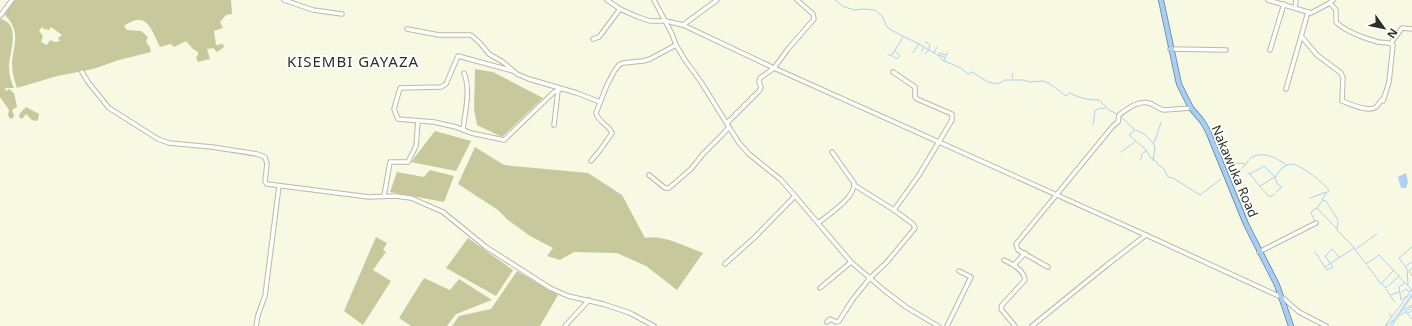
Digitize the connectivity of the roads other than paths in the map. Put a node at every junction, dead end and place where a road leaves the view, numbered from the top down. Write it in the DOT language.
graph roads {
  1 [pos="12,0"];
  2 [pos="284,0"];
  3 [pos="607,0"];
  4 [pos="654,0"];
  5 [pos="717,0"];
  6 [pos="797,0"];
  7 [pos="1161,0"];
  8 [pos="1268,0"];
  9 [pos="1296,0"];
  10 [pos="1331,1"];
  11 [pos="1284,4"];
  12 [pos="1295,8"];
  13 [pos="620,9"];
  14 [pos="1308,12"];
  15 [pos="342,14"];
  16 [pos="0,16"];
  17 [pos="666,21"];
  18 [pos="683,25"];
  19 [pos="407,29"];
  20 [pos="1412,29"];
  21 [pos="1301,36"];
  22 [pos="592,39"];
  23 [pos="1391,43"];
  24 [pos="676,45"];
  25 [pos="1170,49"];
  26 [pos="1226,50"];
  27 [pos="1270,50"];
  28 [pos="471,60"];
  29 [pos="468,64"];
  30 [pos="774,68"];
  31 [pos="513,71"];
  32 [pos="82,72"];
  33 [pos="893,72"];
  34 [pos="464,73"];
  35 [pos="560,89"];
  36 [pos="1286,90"];
  37 [pos="600,102"];
  38 [pos="1191,108"];
  39 [pos="418,121"];
  40 [pos="554,125"];
  41 [pos="728,125"];
  42 [pos="463,130"];
  43 [pos="939,142"];
  44 [pos="832,152"];
  45 [pos="591,161"];
  46 [pos="649,175"];
  47 [pos="854,185"];
  48 [pos="279,186"];
  49 [pos="1056,194"];
  50 [pos="384,196"];
  51 [pos="795,196"];
  52 [pos="894,210"];
  53 [pos="818,223"];
  54 [pos="1316,223"];
  55 [pos="1146,235"];
  56 [pos="1259,252"];
  57 [pos="1025,253"];
  58 [pos="1004,260"];
  59 [pos="851,262"];
  60 [pos="725,264"];
  61 [pos="1014,266"];
  62 [pos="1048,267"];
  63 [pos="959,271"];
  64 [pos="870,278"];
  65 [pos="820,288"];
  66 [pos="1282,298"];
  67 [pos="589,300"];
  68 [pos="827,322"];
  69 [pos="256,326"];
  70 [pos="565,326"];
  71 [pos="654,326"];
  72 [pos="938,326"];
  73 [pos="947,326"];
  74 [pos="1015,326"];
  75 [pos="1032,326"];
  76 [pos="1291,326"];
  77 [pos="1326,326"];
  1 -- 16 [label="street"];
  2 -- 15 [label="street"];
  3 -- 13 [label="street"];
  4 -- 17 [label="street"];
  5 -- 18 [label="street"];
  6 -- 30 [label="street"];
  7 -- 25 [label="main road, Nakawuka Road"];
  8 -- 11 [label="street"];
  9 -- 12 [label="street"];
  10 -- 14 [label="street"];
  10 -- 23 [label="street"];
  11 -- 12 [label="street"];
  11 -- 27 [label="street"];
  12 -- 14 [label="street"];
  13 -- 17 [label="street"];
  13 -- 22 [label="street"];
  14 -- 21 [label="street"];
  17 -- 18 [label="street"];
  17 -- 24 [label="street"];
  18 -- 30 [label="street"];
  19 -- 31 [label="street"];
  20 -- 23 [label="street"];
  21 -- 23 [label="street"];
  21 -- 36 [label="street"];
  24 -- 37 [label="street"];
  24 -- 41 [label="street"];
  25 -- 26 [label="street"];
  25 -- 38 [label="main road, Nakawuka Road"];
  28 -- 29 [label="street"];
  28 -- 31 [label="street"];
  28 -- 39 [label="street"];
  30 -- 41 [label="street"];
  30 -- 43 [label="street"];
  31 -- 35 [label="street"];
  32 -- 48 [label="street"];
  33 -- 43 [label="street"];
  34 -- 42 [label="street"];
  35 -- 37 [label="street"];
  35 -- 40 [label="street"];
  35 -- 42 [label="street"];
  37 -- 45 [label="street"];
  38 -- 49 [label="street"];
  38 -- 56 [label="main road, Nakawuka Road"];
  39 -- 42 [label="street"];
  39 -- 50 [label="street"];
  41 -- 46 [label="street"];
  41 -- 51 [label="street"];
  43 -- 49 [label="street"];
  43 -- 52 [label="street"];
  44 -- 47 [label="street"];
  47 -- 52 [label="street"];
  47 -- 53 [label="street"];
  48 -- 50 [label="street"];
  48 -- 69 [label="street"];
  49 -- 55 [label="street"];
  49 -- 57 [label="street"];
  50 -- 67 [label="street"];
  51 -- 53 [label="street"];
  51 -- 60 [label="street"];
  52 -- 64 [label="street"];
  53 -- 59 [label="street"];
  54 -- 56 [label="street"];
  55 -- 66 [label="street"];
  55 -- 75 [label="street"];
  56 -- 66 [label="main road, Nakawuka Road"];
  57 -- 61 [label="street"];
  57 -- 62 [label="street"];
  58 -- 61 [label="street"];
  59 -- 64 [label="street"];
  59 -- 65 [label="street"];
  61 -- 74 [label="street"];
  63 -- 73 [label="street"];
  64 -- 68 [label="street"];
  64 -- 72 [label="street"];
  66 -- 76 [label="main road, Nakawuka Road"];
  66 -- 77 [label="street"];
  67 -- 70 [label="street"];
  67 -- 71 [label="street"];
}
